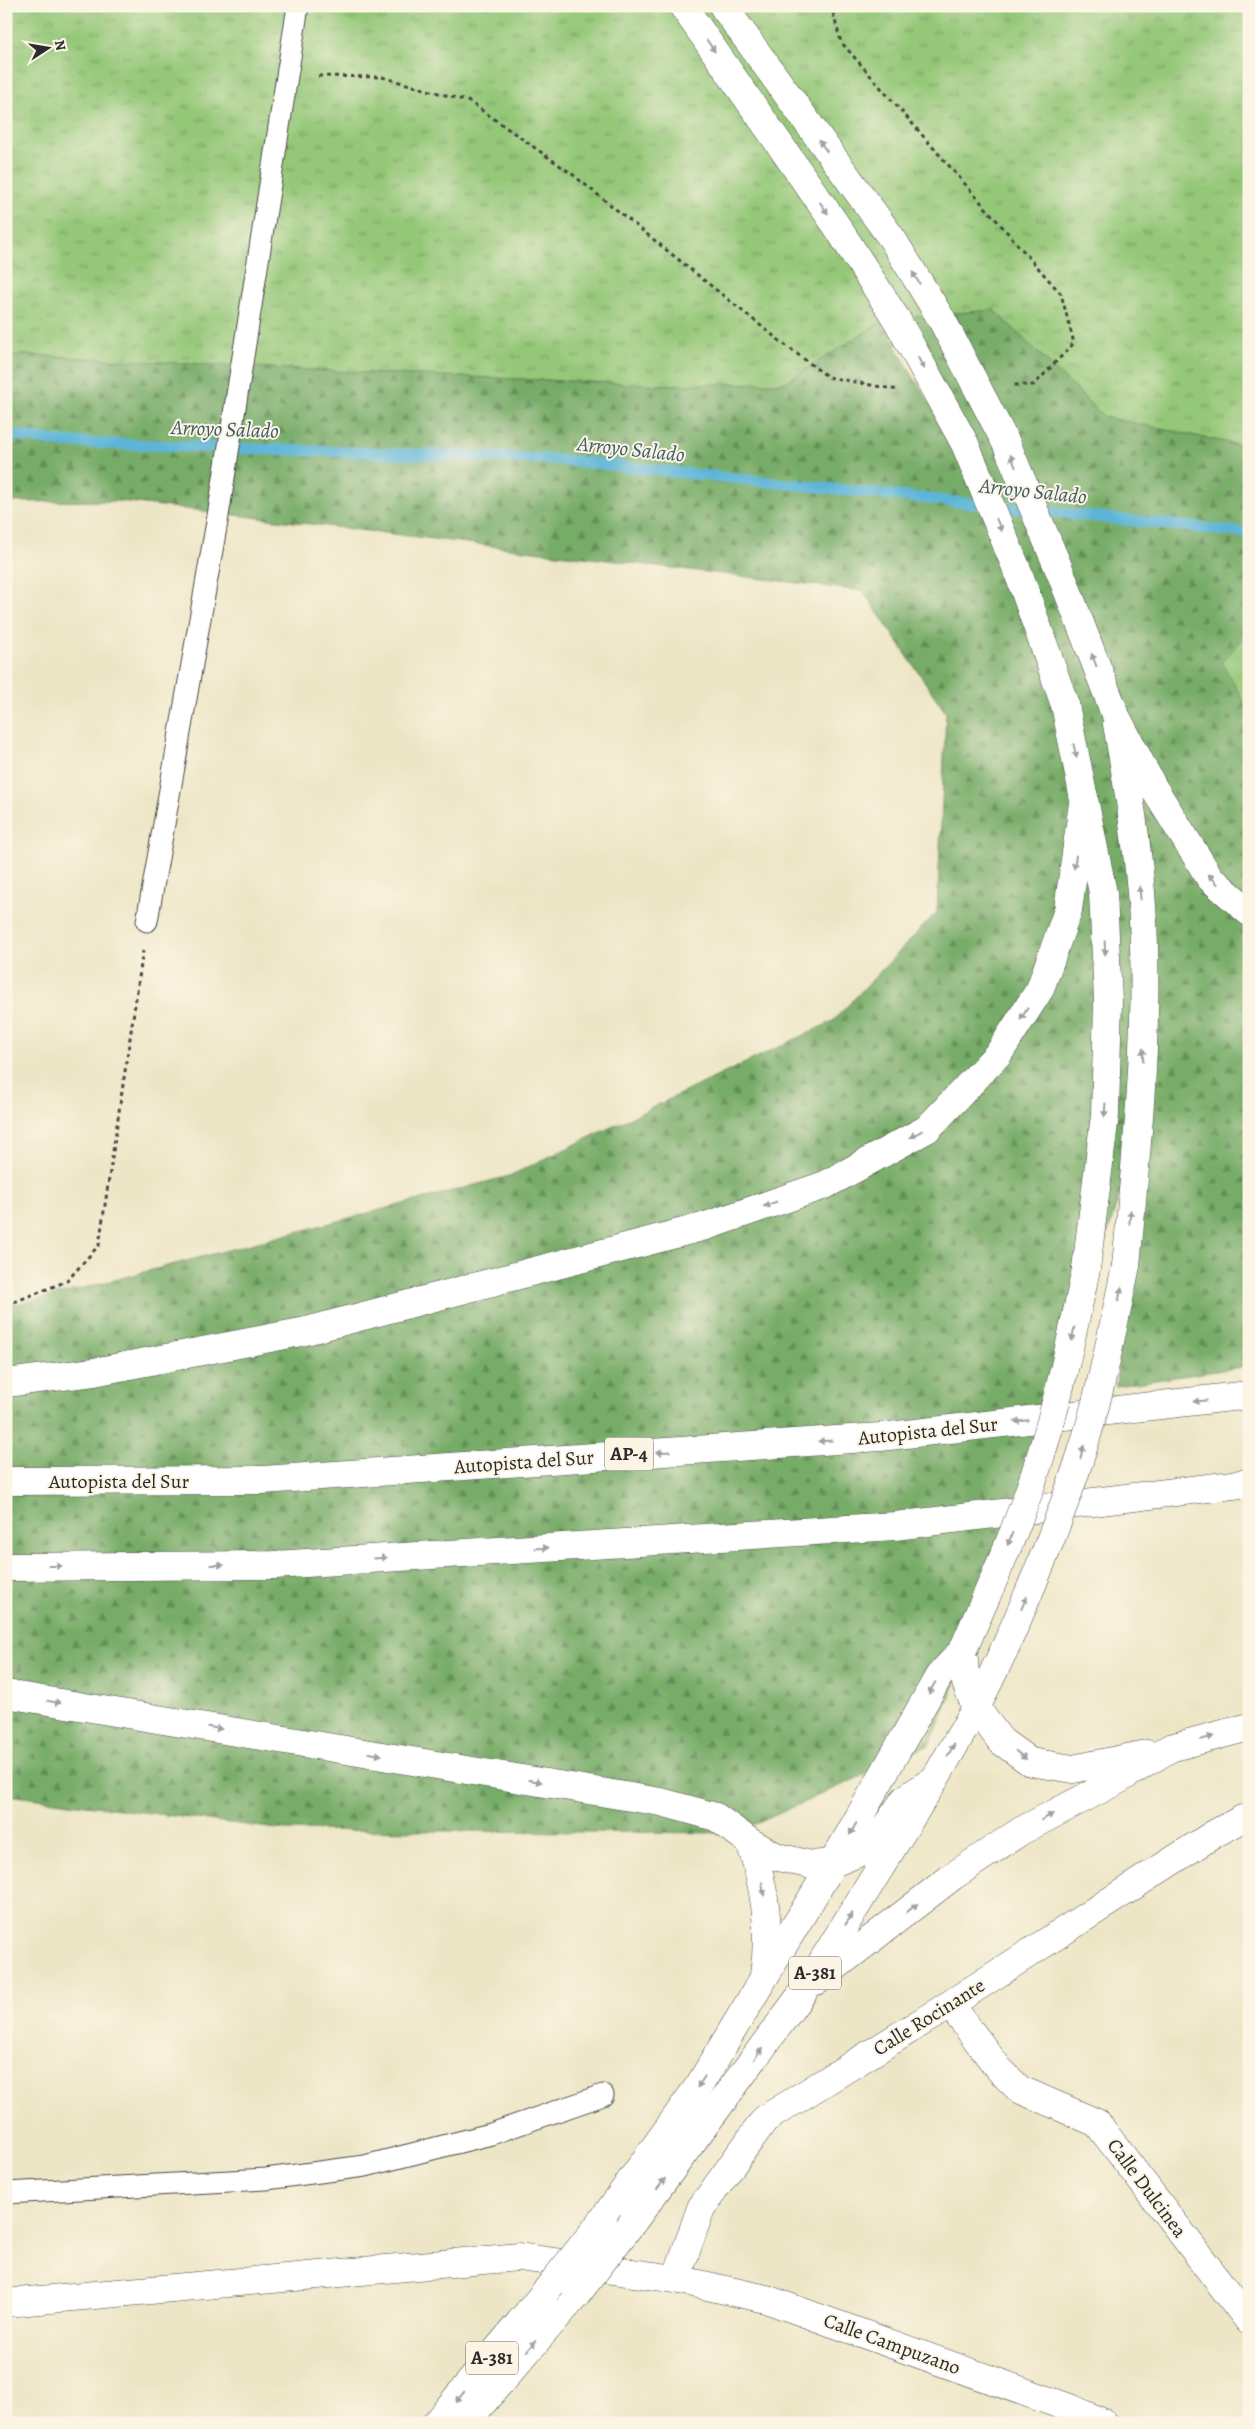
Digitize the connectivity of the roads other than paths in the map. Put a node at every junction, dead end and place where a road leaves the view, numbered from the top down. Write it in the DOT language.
graph roads {
  1 [pos="298,6"];
  2 [pos="683,6"];
  3 [pos="723,6"];
  4 [pos="1114,711"];
  5 [pos="1084,796"];
  6 [pos="1249,912"];
  7 [pos="148,921"];
  8 [pos="6,1383"];
  9 [pos="1249,1395"];
  10 [pos="6,1481"];
  11 [pos="1249,1483"];
  12 [pos="6,1566"];
  13 [pos="963,1650"];
  14 [pos="6,1694"];
  15 [pos="976,1708"];
  16 [pos="1249,1727"];
  17 [pos="1170,1748"];
  18 [pos="935,1779"];
  19 [pos="1249,1818"];
  20 [pos="750,1842"];
  21 [pos="833,1863"];
  22 [pos="763,1981"];
  23 [pos="804,1991"];
  24 [pos="950,2004"];
  25 [pos="604,2095"];
  26 [pos="6,2193"];
  27 [pos="676,2279"];
  28 [pos="6,2303"];
  29 [pos="1249,2321"];
  30 [pos="436,2423"];
  31 [pos="465,2423"];
  32 [pos="1104,2423"];
  1 -- 7 [label="lane"];
  2 -- 5 [label="main road, one-way, bridge"];
  4 -- 3 [label="main road, one-way, bridge"];
  6 -- 4 [label="main road, one-way"];
  15 -- 4 [label="main road, one-way, bridge"];
  5 -- 8 [label="main road, one-way"];
  5 -- 13 [label="main road, one-way, bridge"];
  9 -- 10 [label="main road, Autopista del Sur / AP-4, one-way"];
  12 -- 11 [label="main road, one-way"];
  13 -- 15 [label="main road"];
  13 -- 21 [label="main road, A-381, one-way"];
  14 -- 20 [label="main road, one-way"];
  15 -- 17 [label="main road, one-way"];
  18 -- 15 [label="main road, A-381, one-way"];
  17 -- 16 [label="main road, one-way"];
  23 -- 17 [label="main road, one-way"];
  18 -- 21 [label="main road"];
  23 -- 18 [label="main road, A-381, one-way"];
  19 -- 24 [label="main road, Calle Rocinante"];
  20 -- 21 [label="main road"];
  20 -- 22 [label="main road, one-way"];
  21 -- 22 [label="main road, A-381"];
  22 -- 30 [label="main road, A-381, one-way, bridge"];
  31 -- 23 [label="main road, A-381, one-way, bridge"];
  24 -- 27 [label="main road, Calle Rocinante"];
  24 -- 29 [label="main road, Calle Dulcinea"];
  25 -- 26 [label="lane"];
  27 -- 28 [label="main road, Calle Campuzano"];
  27 -- 32 [label="main road, Calle Campuzano"];
}
